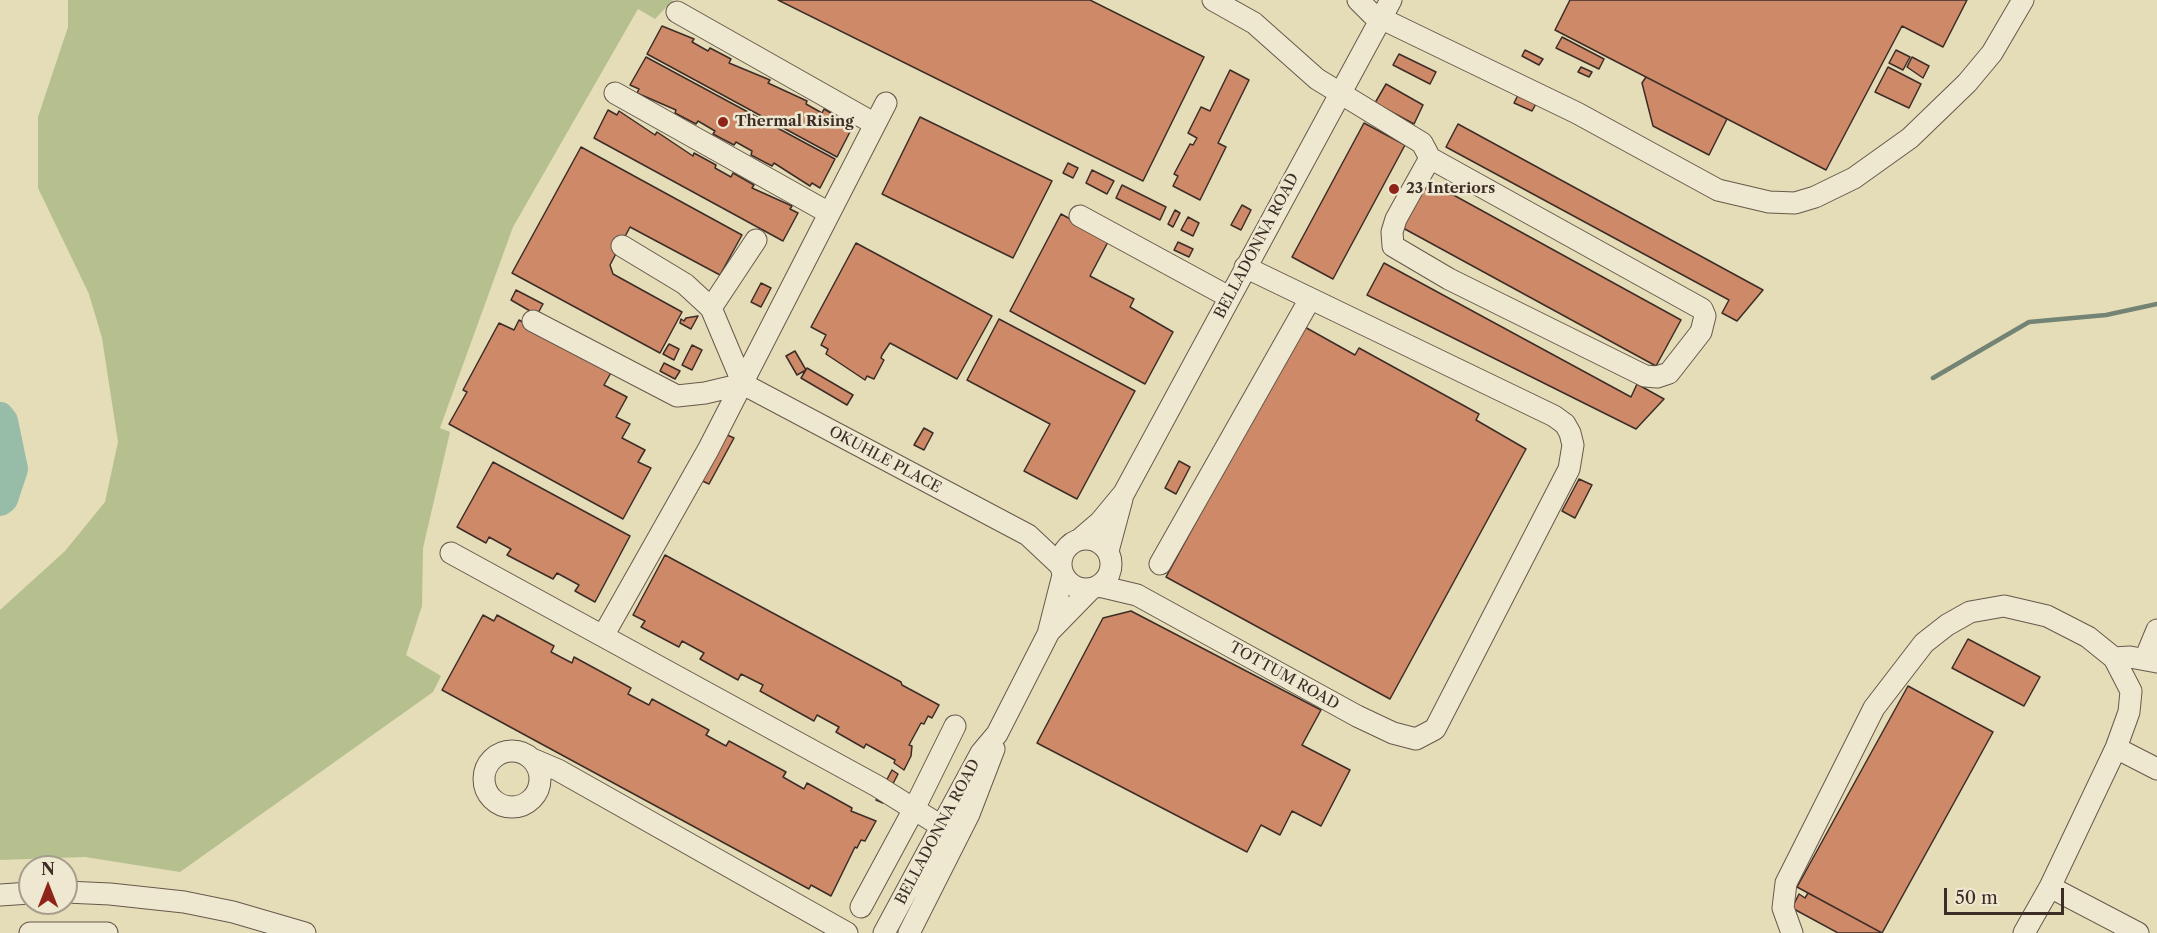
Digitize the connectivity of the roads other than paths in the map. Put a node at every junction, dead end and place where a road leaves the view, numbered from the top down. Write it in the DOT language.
graph roads {
  1 [pos="1213,0"];
  2 [pos="1358,0"];
  3 [pos="1391,0"];
  4 [pos="2023,0"];
  5 [pos="677,12"];
  6 [pos="1381,19"];
  7 [pos="615,93"];
  8 [pos="1340,94"];
  9 [pos="886,104"];
  10 [pos="875,124"];
  11 [pos="1430,158"];
  12 [pos="829,213"];
  13 [pos="1080,216"];
  14 [pos="756,240"];
  15 [pos="622,246"];
  16 [pos="1245,267"];
  17 [pos="1229,297"];
  18 [pos="1310,299"];
  19 [pos="711,308"];
  20 [pos="534,321"];
  21 [pos="743,384"];
  22 [pos="1124,493"];
  23 [pos="1028,536"];
  24 [pos="1075,542"];
  25 [pos="451,553"];
  26 [pos="1110,559"];
  27 [pos="1161,564"];
  28 [pos="1062,571"];
  29 [pos="1095,587"];
  30 [pos="1137,595"];
  31 [pos="2157,630"];
  32 [pos="1048,633"];
  33 [pos="603,636"];
  34 [pos="2114,658"];
  35 [pos="2151,660"];
  36 [pos="955,726"];
  37 [pos="997,734"];
  38 [pos="2116,748"];
  39 [pos="532,759"];
  40 [pos="2157,769"];
  41 [pos="540,785"];
  42 [pos="580,785"];
  43 [pos="914,810"];
  44 [pos="941,826"];
  45 [pos="2050,887"];
  46 [pos="78,893"];
  47 [pos="18,894"];
  48 [pos="0,895"];
  49 [pos="861,907"];
  50 [pos="30,933"];
  51 [pos="107,933"];
  52 [pos="305,933"];
  53 [pos="847,933"];
  54 [pos="884,933"];
  55 [pos="909,933"];
  56 [pos="1792,933"];
  57 [pos="2024,933"];
  58 [pos="2138,933"];
  1 -- 8 [label="street"];
  2 -- 6 [label="street"];
  3 -- 6 [label="street, BELLADONNA ROAD"];
  4 -- 6 [label="street"];
  5 -- 10 [label="street"];
  6 -- 8 [label="street, BELLADONNA ROAD"];
  7 -- 12 [label="street"];
  8 -- 11 [label="street"];
  8 -- 16 [label="street, BELLADONNA ROAD"];
  9 -- 10 [label="street"];
  10 -- 12 [label="street"];
  11 -- 11 [label="street"];
  12 -- 21 [label="street"];
  13 -- 17 [label="street"];
  14 -- 19 [label="street"];
  15 -- 19 [label="street"];
  16 -- 17 [label="street, BELLADONNA ROAD"];
  16 -- 18 [label="street"];
  17 -- 22 [label="street, BELLADONNA ROAD"];
  18 -- 27 [label="street"];
  18 -- 30 [label="street, TOTTUM ROAD"];
  19 -- 21 [label="street"];
  20 -- 21 [label="street"];
  21 -- 23 [label="street, OKUHLE PLACE"];
  21 -- 33 [label="street"];
  22 -- 24 [label="street, BELLADONNA ROAD"];
  22 -- 26 [label="street, BELLADONNA ROAD"];
  23 -- 24 [label="street, OKUHLE PLACE"];
  23 -- 28 [label="street, OKUHLE PLACE"];
  24 -- 26 [label="street"];
  24 -- 28 [label="street, BELLADONNA ROAD"];
  25 -- 33 [label="street"];
  26 -- 29 [label="street, BELLADONNA ROAD"];
  26 -- 30 [label="street, TOTTUM ROAD"];
  28 -- 29 [label="street"];
  28 -- 32 [label="street, BELLADONNA ROAD"];
  29 -- 30 [label="street, TOTTUM ROAD"];
  29 -- 32 [label="street, BELLADONNA ROAD"];
  31 -- 35 [label="street"];
  32 -- 37 [label="street, BELLADONNA ROAD"];
  33 -- 43 [label="street"];
  34 -- 35 [label="street"];
  34 -- 38 [label="street"];
  34 -- 56 [label="street"];
  36 -- 43 [label="street"];
  37 -- 44 [label="street, BELLADONNA ROAD"];
  37 -- 55 [label="street, BELLADONNA ROAD"];
  38 -- 40 [label="street"];
  38 -- 45 [label="street"];
  39 -- 41 [label="street"];
  39 -- 41 [label="street"];
  39 -- 42 [label="street"];
  41 -- 42 [label="street"];
  42 -- 53 [label="street"];
  43 -- 44 [label="street"];
  43 -- 49 [label="street"];
  44 -- 54 [label="street, BELLADONNA ROAD"];
  45 -- 57 [label="street"];
  45 -- 58 [label="street"];
  46 -- 52 [label="street"];
  47 -- 48 [label="street"];
  50 -- 51 [label="street"];
}
